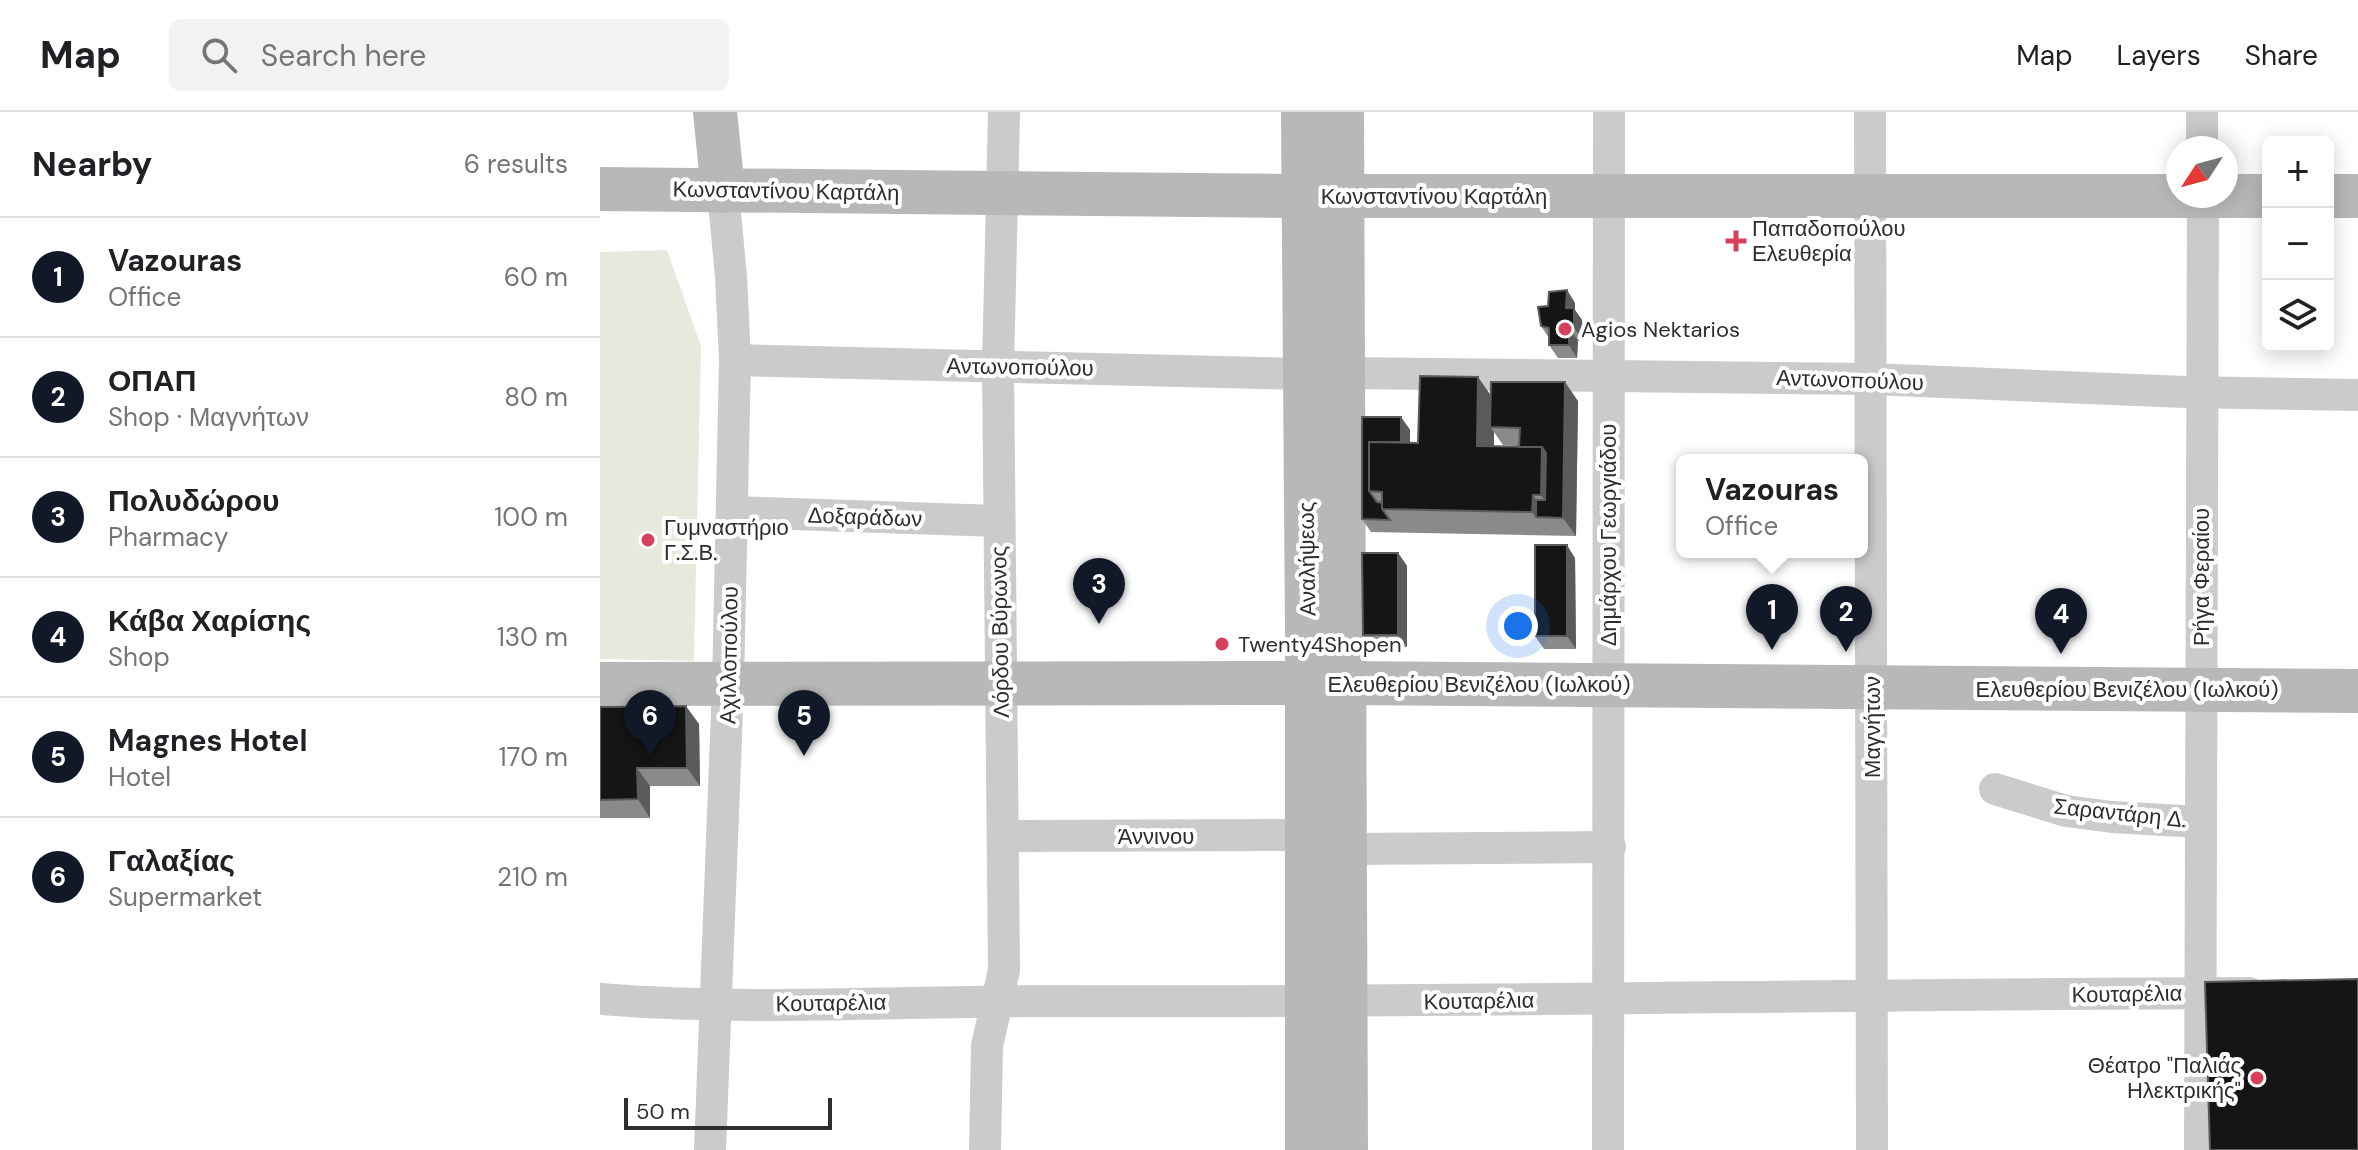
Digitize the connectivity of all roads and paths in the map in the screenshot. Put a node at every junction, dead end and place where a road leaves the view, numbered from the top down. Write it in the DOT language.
graph roads {
  1 [pos="715,112"];
  2 [pos="1004,112"];
  3 [pos="1303,112"];
  4 [pos="1342,112"];
  5 [pos="1609,112"];
  6 [pos="1870,112"];
  7 [pos="2202,112"];
  8 [pos="2202,136"];
  9 [pos="600,189"];
  10 [pos="723,191"];
  11 [pos="1002,193"];
  12 [pos="1322,196"];
  13 [pos="1610,196"];
  14 [pos="1871,196"];
  15 [pos="2166,196"];
  16 [pos="2238,196"];
  17 [pos="2262,196"];
  18 [pos="2334,196"];
  19 [pos="2358,196"];
  20 [pos="2203,208"];
  21 [pos="735,360"];
  22 [pos="998,367"];
  23 [pos="1324,373"];
  24 [pos="1608,374"];
  25 [pos="1871,379"];
  26 [pos="2202,392"];
  27 [pos="2358,395"];
  28 [pos="732,512"];
  29 [pos="998,521"];
  30 [pos="1002,683"];
  31 [pos="1325,683"];
  32 [pos="600,684"];
  33 [pos="728,685"];
  34 [pos="1608,685"];
  35 [pos="1871,688"];
  36 [pos="2200,689"];
  37 [pos="2358,691"];
  38 [pos="1995,789"];
  39 [pos="2200,822"];
  40 [pos="1003,836"];
  41 [pos="1327,842"];
  42 [pos="1610,847"];
  43 [pos="2200,993"];
  44 [pos="2279,993"];
  45 [pos="1871,997"];
  46 [pos="600,999"];
  47 [pos="1609,999"];
  48 [pos="998,1001"];
  49 [pos="1327,1003"];
  50 [pos="717,1004"];
  51 [pos="710,1150"];
  52 [pos="985,1150"];
  53 [pos="1307,1150"];
  54 [pos="1346,1150"];
  55 [pos="1608,1150"];
  56 [pos="1872,1150"];
  57 [pos="2200,1150"];
  1 -- 10 [label="main road, Αχιλλοπούλου"];
  2 -- 11 [label="street, Λόρδου Βύρωνος"];
  3 -- 12 [label="main road, Αναλήψεως"];
  4 -- 12 [label="main road, Αναλήψεως"];
  5 -- 13 [label="street, Δημάρχου Γεωργιάδου"];
  6 -- 14 [label="street, Μαγνήτων"];
  7 -- 8 [label="street"];
  9 -- 10 [label="main road, Κωνσταντίνου Καρτάλη"];
  10 -- 11 [label="main road, Κωνσταντίνου Καρτάλη"];
  10 -- 21 [label="street, Αχιλλοπούλου"];
  11 -- 12 [label="main road, Κωνσταντίνου Καρτάλη"];
  11 -- 22 [label="street, Λόρδου Βύρωνος"];
  12 -- 13 [label="main road, Κωνσταντίνου Καρτάλη"];
  12 -- 23 [label="main road, Αναλήψεως"];
  13 -- 14 [label="main road, Κωνσταντίνου Καρτάλη"];
  13 -- 24 [label="street, Δημάρχου Γεωργιάδου"];
  14 -- 15 [label="main road, Κωνσταντίνου Καρτάλη"];
  14 -- 25 [label="street, Μαγνήτων"];
  16 -- 17 [label="main road, Κωνσταντίνου Καρτάλη"];
  18 -- 19 [label="main road"];
  20 -- 26 [label="street, Ρήγα Φεραίου"];
  21 -- 22 [label="street, Αντωνοπούλου"];
  21 -- 28 [label="street, Αχιλλοπούλου"];
  22 -- 23 [label="street, Αντωνοπούλου"];
  22 -- 29 [label="street, Λόρδου Βύρωνος"];
  23 -- 24 [label="street, Αντωνοπούλου"];
  23 -- 31 [label="main road, Αναλήψεως"];
  24 -- 25 [label="street, Αντωνοπούλου"];
  24 -- 34 [label="street, Δημάρχου Γεωργιάδου"];
  25 -- 26 [label="street, Αντωνοπούλου"];
  25 -- 35 [label="street, Μαγνήτων"];
  26 -- 27 [label="street, Αντωνοπούλου"];
  26 -- 36 [label="street, Ρήγα Φεραίου"];
  28 -- 29 [label="street, Δοξαράδων"];
  28 -- 33 [label="street, Αχιλλοπούλου"];
  29 -- 30 [label="street, Λόρδου Βύρωνος"];
  30 -- 31 [label="main road, Ελευθερίου Βενιζέλου (Ιωλκού)"];
  30 -- 33 [label="main road, Ελευθερίου Βενιζέλου (Ιωλκού)"];
  30 -- 40 [label="street, Λόρδου Βύρωνος"];
  31 -- 34 [label="main road, Ελευθερίου Βενιζέλου (Ιωλκού)"];
  31 -- 41 [label="main road, Αναλήψεως"];
  32 -- 33 [label="main road, Ελευθερίου Βενιζέλου (Ιωλκού)"];
  33 -- 50 [label="street, Αχιλλοπούλου"];
  34 -- 35 [label="main road, Ελευθερίου Βενιζέλου (Ιωλκού)"];
  34 -- 42 [label="street, Δημάρχου Γεωργιάδου"];
  35 -- 36 [label="main road, Ελευθερίου Βενιζέλου (Ιωλκού)"];
  35 -- 45 [label="street, Μαγνήτων"];
  36 -- 37 [label="main road, Ελευθερίου Βενιζέλου (Ιωλκού)"];
  36 -- 39 [label="street, Ρήγα Φεραίου"];
  38 -- 39 [label="street, Σαραντάρη Δ."];
  39 -- 43 [label="street, Ρήγα Φεραίου"];
  40 -- 41 [label="street, Άννινου"];
  40 -- 48 [label="street, Λόρδου Βύρωνος"];
  41 -- 42 [label="street, Άννινου"];
  41 -- 49 [label="main road, Αναλήψεως"];
  42 -- 47 [label="street, Δημάρχου Γεωργιάδου"];
  43 -- 44 [label="street, Κουταρέλια"];
  43 -- 45 [label="street, Κουταρέλια"];
  43 -- 57 [label="street, Ρήγα Φεραίου"];
  45 -- 47 [label="street, Κουταρέλια"];
  45 -- 56 [label="street, Μαγνήτων"];
  46 -- 50 [label="street, Κουταρέλια"];
  47 -- 49 [label="street, Κουταρέλια"];
  47 -- 55 [label="street, Δημάρχου Γεωργιάδου"];
  48 -- 49 [label="street, Κουταρέλια"];
  48 -- 50 [label="street, Κουταρέλια"];
  48 -- 52 [label="street, Λόρδου Βύρωνος"];
  49 -- 53 [label="main road, Αναλήψεως"];
  49 -- 54 [label="main road, Αναλήψεως"];
  50 -- 51 [label="street, Αχιλλοπούλου"];
}
